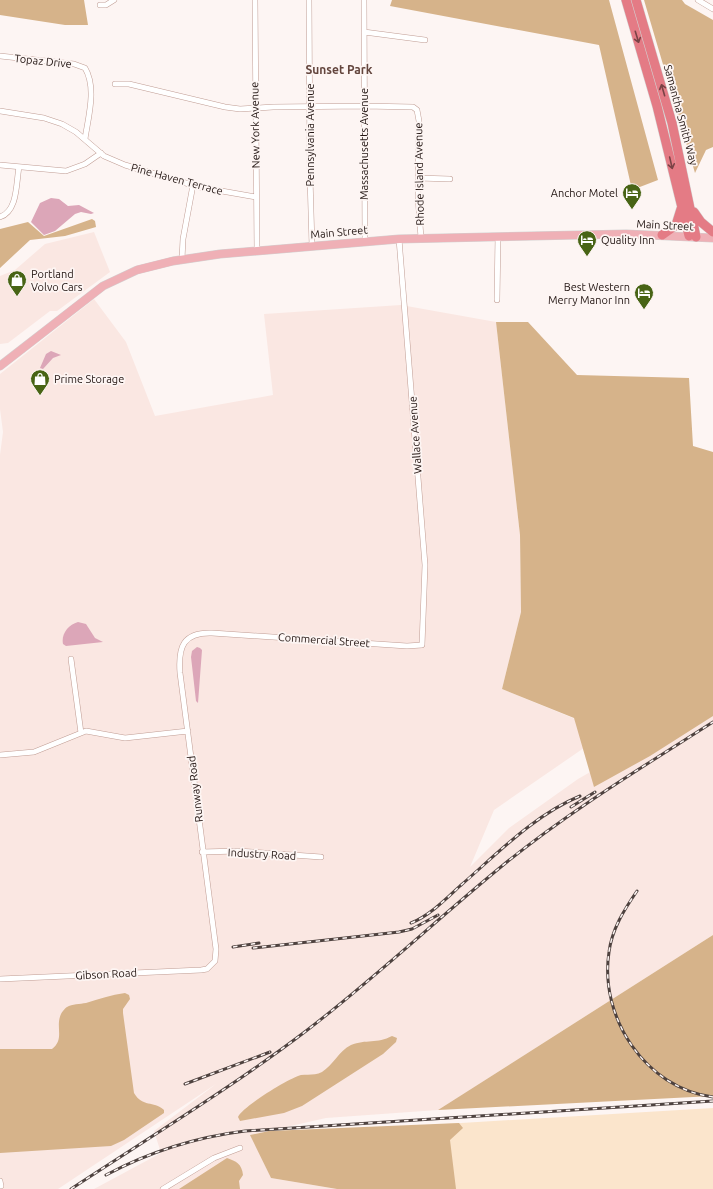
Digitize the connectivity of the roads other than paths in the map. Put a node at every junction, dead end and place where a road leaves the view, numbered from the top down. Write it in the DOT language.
graph roads {
  1 [pos="114,0"];
  2 [pos="255,0"];
  3 [pos="309,0"];
  4 [pos="364,0"];
  5 [pos="626,0"];
  6 [pos="636,0"];
  7 [pos="698,0"];
  8 [pos="100,5"];
  9 [pos="713,10"];
  10 [pos="364,32"];
  11 [pos="425,40"];
  12 [pos="0,56"];
  13 [pos="115,84"];
  14 [pos="364,106"];
  15 [pos="310,107"];
  16 [pos="255,108"];
  17 [pos="0,112"];
  18 [pos="85,139"];
  19 [pos="101,154"];
  20 [pos="0,165"];
  21 [pos="18,166"];
  22 [pos="418,178"];
  23 [pos="450,179"];
  24 [pos="193,185"];
  25 [pos="256,197"];
  26 [pos="681,204"];
  27 [pos="691,207"];
  28 [pos="0,217"];
  29 [pos="713,232"];
  30 [pos="662,235"];
  31 [pos="498,236"];
  32 [pos="692,237"];
  33 [pos="421,238"];
  34 [pos="713,238"];
  35 [pos="399,239"];
  36 [pos="365,240"];
  37 [pos="312,246"];
  38 [pos="257,251"];
  39 [pos="182,259"];
  40 [pos="497,300"];
  41 [pos="0,366"];
  42 [pos="424,631"];
  43 [pos="212,633"];
  44 [pos="71,659"];
  45 [pos="188,731"];
  46 [pos="81,733"];
  47 [pos="0,754"];
  48 [pos="202,852"];
  49 [pos="321,857"];
  50 [pos="211,966"];
  51 [pos="0,979"];
  52 [pos="240,1148"];
  53 [pos="163,1189"];
  1 -- 8 [label="street"];
  2 -- 16 [label="street, New York Avenue"];
  3 -- 15 [label="street, Pennsylvania Avenue"];
  4 -- 10 [label="street, Massachusetts Avenue"];
  5 -- 26 [label="highway, Samantha Smith Way, one-way"];
  27 -- 6 [label="highway, Samantha Smith Way, one-way"];
  7 -- 9 [label="street"];
  10 -- 11 [label="street"];
  10 -- 14 [label="street, Massachusetts Avenue"];
  12 -- 18 [label="street, Topaz Drive"];
  13 -- 16 [label="street"];
  14 -- 15 [label="street"];
  14 -- 22 [label="street, Rhode Island Avenue"];
  14 -- 36 [label="street, Massachusetts Avenue"];
  15 -- 16 [label="street"];
  15 -- 37 [label="street, Pennsylvania Avenue"];
  16 -- 25 [label="street, New York Avenue"];
  17 -- 18 [label="street, Pine Haven Terrace"];
  18 -- 19 [label="street, Pine Haven Terrace"];
  19 -- 21 [label="street"];
  19 -- 24 [label="street, Pine Haven Terrace"];
  20 -- 21 [label="street"];
  21 -- 28 [label="street"];
  22 -- 23 [label="street"];
  22 -- 33 [label="street, Rhode Island Avenue"];
  24 -- 25 [label="street, Pine Haven Terrace"];
  24 -- 39 [label="street"];
  25 -- 38 [label="street, New York Avenue"];
  26 -- 30 [label="highway"];
  26 -- 32 [label="highway, Samantha Smith Way"];
  27 -- 29 [label="highway"];
  27 -- 32 [label="highway, Samantha Smith Way"];
  30 -- 31 [label="main road, Main Street"];
  30 -- 32 [label="main road, Main Street"];
  31 -- 33 [label="main road, Main Street"];
  31 -- 40 [label="street"];
  32 -- 34 [label="main road, Main Street"];
  33 -- 35 [label="main road, Main Street"];
  35 -- 36 [label="main road, Main Street"];
  35 -- 42 [label="street, Wallace Avenue"];
  36 -- 37 [label="main road, Main Street"];
  37 -- 38 [label="main road, Main Street"];
  38 -- 39 [label="main road, Main Street"];
  39 -- 41 [label="main road, Main Street"];
  42 -- 43 [label="street, Commercial Street"];
  43 -- 45 [label="street, Runway Road"];
  44 -- 46 [label="street"];
  45 -- 46 [label="street"];
  45 -- 48 [label="street, Runway Road"];
  46 -- 47 [label="street"];
  48 -- 49 [label="street, Industry Road"];
  48 -- 50 [label="street, Runway Road"];
  50 -- 51 [label="street, Gibson Road"];
  52 -- 53 [label="street"];
}
